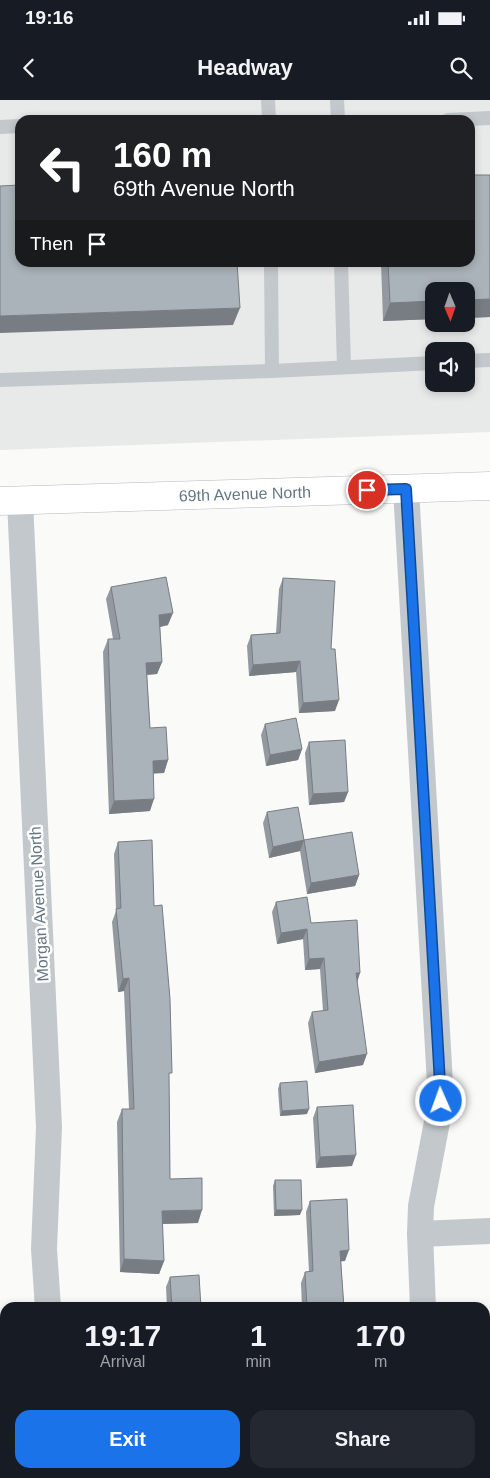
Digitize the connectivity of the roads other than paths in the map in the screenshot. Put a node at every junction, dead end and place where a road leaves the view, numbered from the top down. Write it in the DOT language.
graph roads {
  1 [pos="268,100"];
  2 [pos="337,100"];
  3 [pos="269,115"];
  4 [pos="338,115"];
  5 [pos="490,118"];
  6 [pos="475,119"];
  7 [pos="0,126"];
  8 [pos="15,126"];
  9 [pos="271,267"];
  10 [pos="342,267"];
  11 [pos="490,360"];
  12 [pos="475,361"];
  13 [pos="425,363"];
  14 [pos="344,367"];
  15 [pos="272,371"];
  16 [pos="0,380"];
  17 [pos="490,486"];
  18 [pos="406,489"];
  19 [pos="10,501"];
  20 [pos="490,1230"];
  21 [pos="420,1234"];
  22 [pos="48,1302"];
  23 [pos="423,1302"];
  1 -- 3 [label="lane"];
  2 -- 4 [label="lane"];
  5 -- 6 [label="lane"];
  7 -- 8 [label="lane"];
  9 -- 15 [label="lane"];
  10 -- 14 [label="lane"];
  11 -- 12 [label="lane"];
  13 -- 14 [label="lane"];
  14 -- 15 [label="lane"];
  15 -- 16 [label="lane"];
  17 -- 18 [label="street, 69th Avenue North"];
  18 -- 19 [label="street, 69th Avenue North"];
  18 -- 21 [label="street"];
  19 -- 22 [label="street, Morgan Avenue North"];
  20 -- 21 [label="street"];
  21 -- 23 [label="street"];
}
